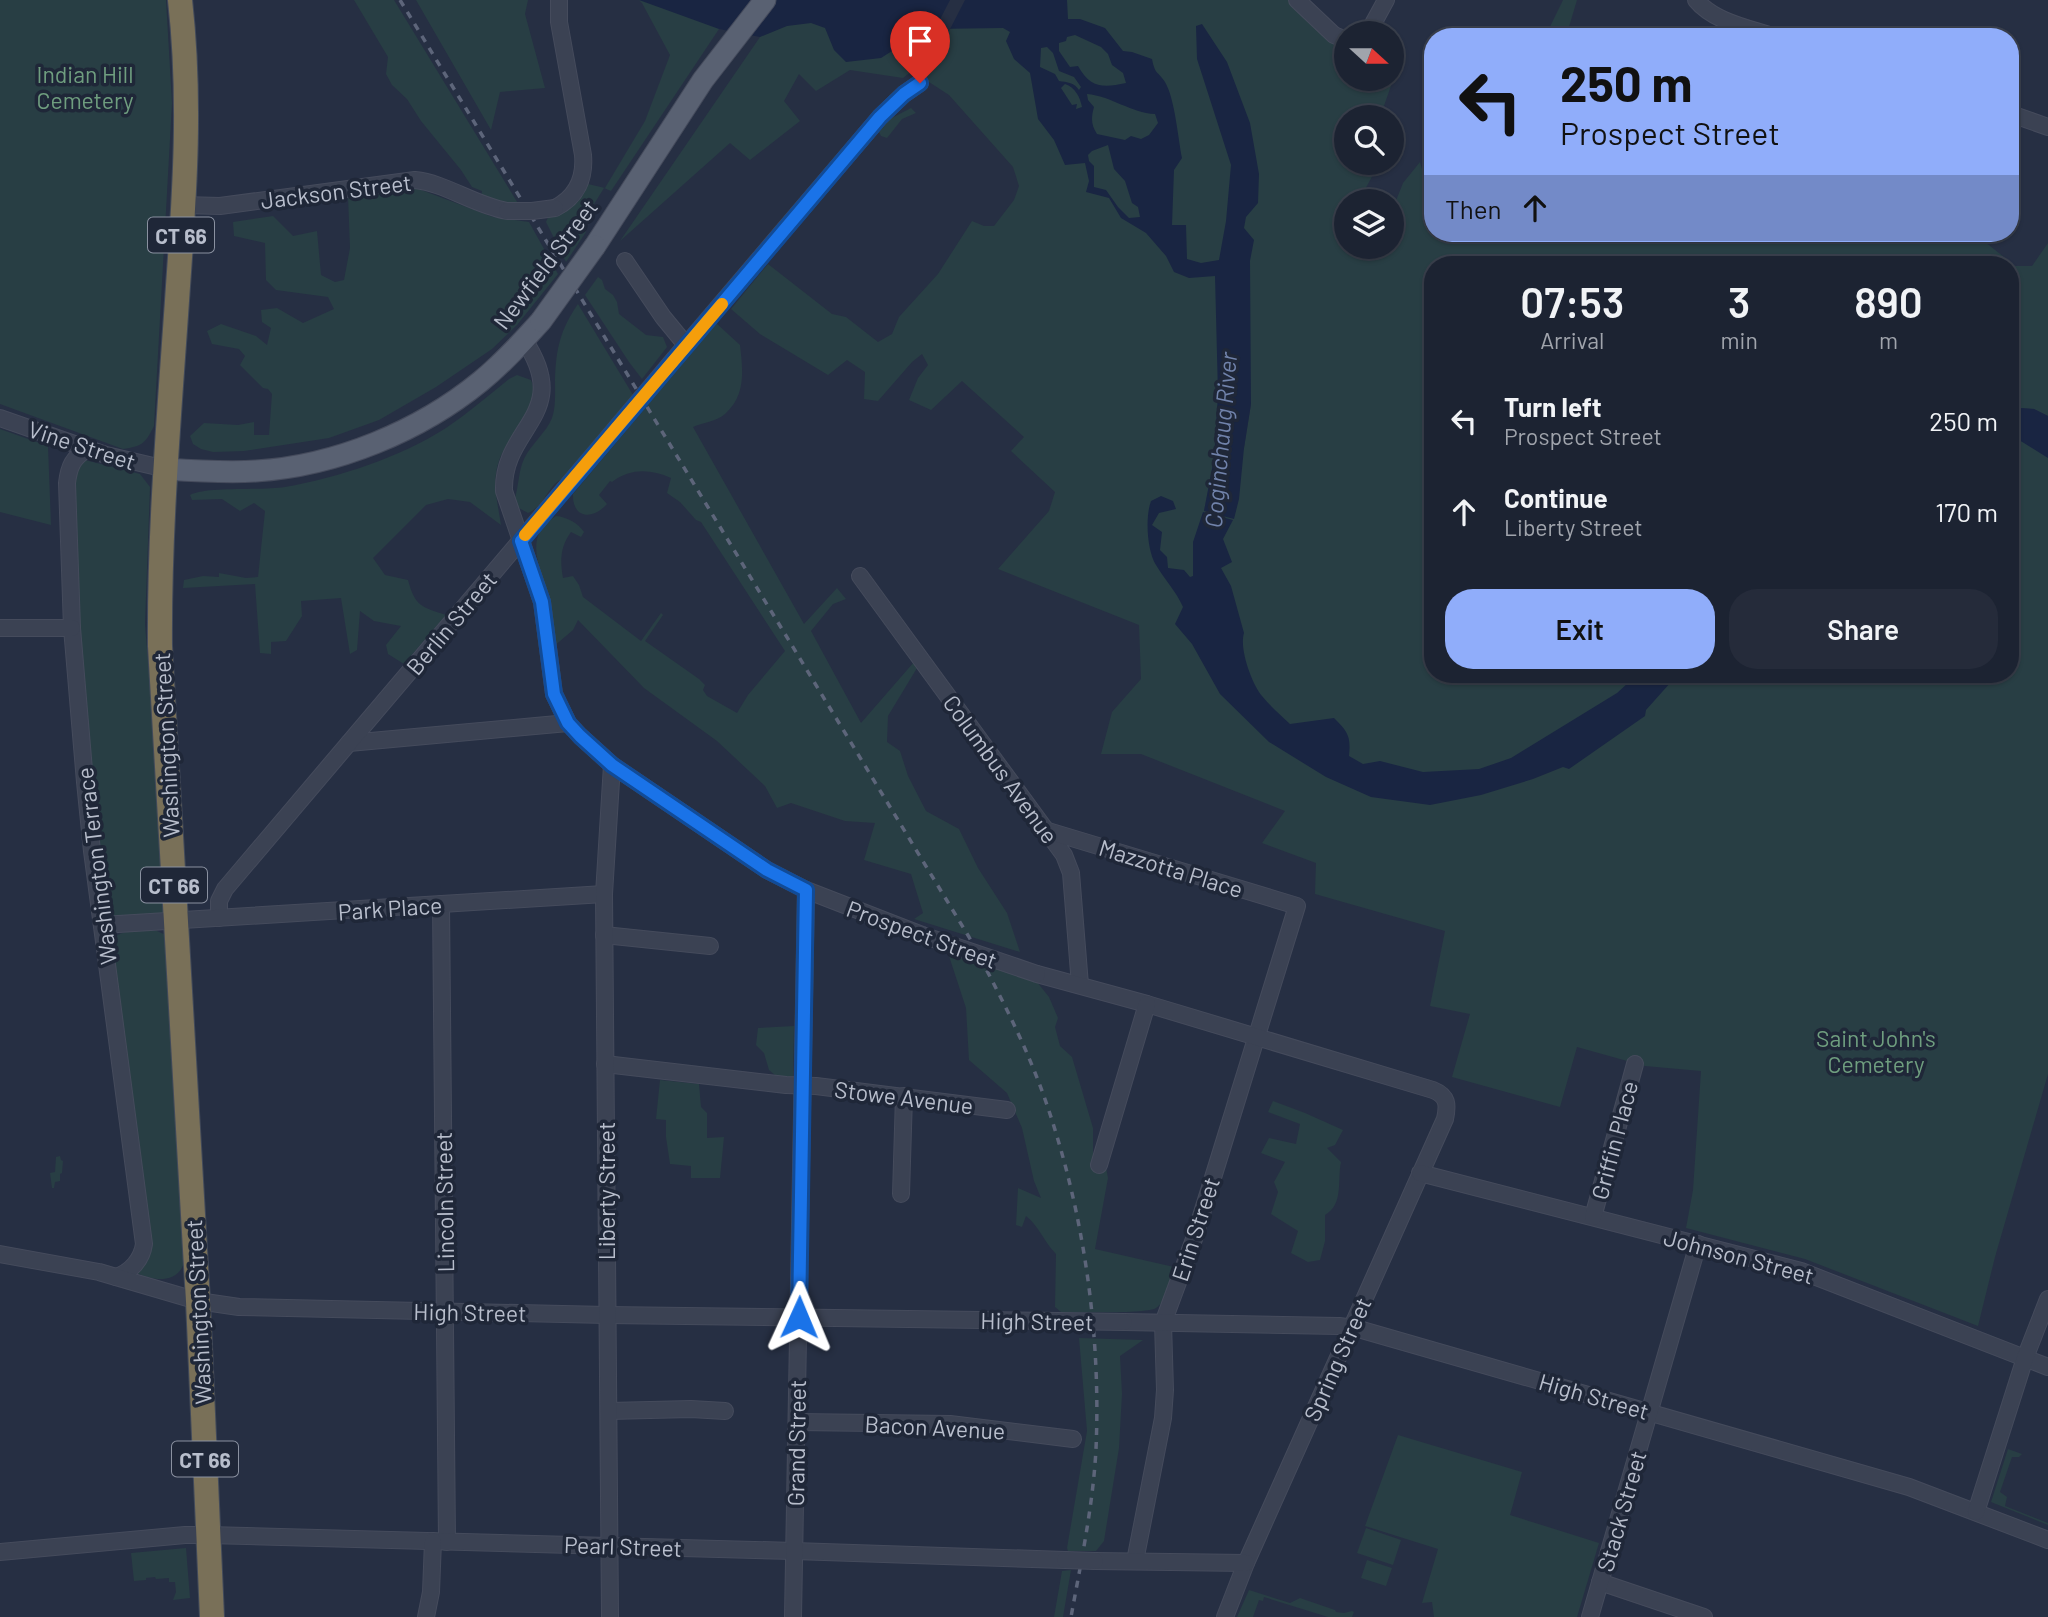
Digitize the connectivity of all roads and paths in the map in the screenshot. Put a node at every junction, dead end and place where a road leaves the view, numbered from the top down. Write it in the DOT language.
graph roads {
  1 [pos="180,0"];
  2 [pos="559,0"];
  3 [pos="765,0"];
  4 [pos="1297,0"];
  5 [pos="1386,0"];
  6 [pos="1696,0"];
  7 [pos="1375,21"];
  8 [pos="1749,28"];
  9 [pos="1334,35"];
  10 [pos="920,83"];
  11 [pos="2019,117"];
  12 [pos="2048,127"];
  13 [pos="183,205"];
  14 [pos="625,261"];
  15 [pos="524,340"];
  16 [pos="686,345"];
  17 [pos="0,418"];
  18 [pos="87,449"];
  19 [pos="166,469"];
  20 [pos="521,541"];
  21 [pos="860,576"];
  22 [pos="0,628"];
  23 [pos="72,628"];
  24 [pos="568,723"];
  25 [pos="349,743"];
  26 [pos="612,765"];
  27 [pos="1045,830"];
  28 [pos="806,890"];
  29 [pos="604,894"];
  30 [pos="441,904"];
  31 [pos="1297,906"];
  32 [pos="219,918"];
  33 [pos="176,921"];
  34 [pos="102,925"];
  35 [pos="604,935"];
  36 [pos="710,946"];
  37 [pos="1080,985"];
  38 [pos="1147,1004"];
  39 [pos="1256,1037"];
  40 [pos="605,1064"];
  41 [pos="1634,1064"];
  42 [pos="802,1085"];
  43 [pos="904,1096"];
  44 [pos="1446,1101"];
  45 [pos="1007,1110"];
  46 [pos="1099,1165"];
  47 [pos="1420,1173"];
  48 [pos="901,1194"];
  49 [pos="1593,1217"];
  50 [pos="1698,1244"];
  51 [pos="0,1254"];
  52 [pos="116,1277"];
  53 [pos="2048,1299"];
  54 [pos="198,1301"];
  55 [pos="445,1311"];
  56 [pos="607,1315"];
  57 [pos="799,1317"];
  58 [pos="1163,1323"];
  59 [pos="1351,1328"];
  60 [pos="2025,1358"];
  61 [pos="2048,1367"];
  62 [pos="609,1411"];
  63 [pos="726,1411"];
  64 [pos="1650,1411"];
  65 [pos="797,1422"];
  66 [pos="1073,1439"];
  67 [pos="1976,1512"];
  68 [pos="208,1535"];
  69 [pos="2048,1540"];
  70 [pos="440,1541"];
  71 [pos="609,1545"];
  72 [pos="794,1550"];
  73 [pos="0,1552"];
  74 [pos="1135,1561"];
  75 [pos="1246,1563"];
  76 [pos="1600,1582"];
  77 [pos="212,1617"];
  78 [pos="426,1617"];
  79 [pos="610,1617"];
  80 [pos="793,1617"];
  81 [pos="1225,1617"];
  82 [pos="1590,1617"];
  83 [pos="1704,1617"];
  1 -- 13 [label="highway, Washington Street / CT 66"];
  2 -- 13 [label="street, Jackson Street, bridge"];
  3 -- 15 [label="main road, Newfield Street, bridge"];
  4 -- 9 [label="street"];
  5 -- 7 [label="street"];
  6 -- 8 [label="street"];
  10 -- 16 [label="street, Berlin Street"];
  11 -- 12 [label="street"];
  13 -- 19 [label="highway, Washington Street / CT 66"];
  14 -- 16 [label="street"];
  15 -- 19 [label="main road, Newfield Street"];
  15 -- 20 [label="street"];
  16 -- 20 [label="street, Berlin Street, bridge"];
  17 -- 18 [label="street, Vine Street"];
  18 -- 19 [label="street, Vine Street"];
  18 -- 23 [label="street, Washington Terrace"];
  19 -- 33 [label="highway, Washington Street / CT 66"];
  20 -- 24 [label="street"];
  20 -- 25 [label="street, Berlin Street"];
  21 -- 27 [label="street, Columbus Avenue"];
  22 -- 23 [label="street"];
  23 -- 34 [label="street, Washington Terrace"];
  24 -- 25 [label="street"];
  24 -- 26 [label="street, Prospect Street"];
  25 -- 32 [label="street, Berlin Street"];
  26 -- 28 [label="street, Prospect Street"];
  26 -- 29 [label="street, Liberty Street"];
  27 -- 31 [label="street, Mazzotta Place"];
  27 -- 37 [label="street, Columbus Avenue"];
  28 -- 37 [label="street, Prospect Street, bridge"];
  28 -- 42 [label="street, Grand Street"];
  29 -- 30 [label="street, Park Place"];
  29 -- 35 [label="street, Liberty Street"];
  30 -- 32 [label="street, Park Place"];
  30 -- 55 [label="street, Lincoln Street"];
  31 -- 39 [label="street, Erin Street"];
  32 -- 33 [label="street, Park Place"];
  33 -- 34 [label="street, Park Place"];
  33 -- 54 [label="highway, Washington Street / CT 66"];
  34 -- 52 [label="street, Washington Terrace"];
  35 -- 36 [label="street"];
  35 -- 40 [label="street, Liberty Street"];
  37 -- 38 [label="street, Prospect Street"];
  38 -- 39 [label="street, Prospect Street"];
  38 -- 46 [label="street"];
  39 -- 44 [label="street, Prospect Street"];
  39 -- 58 [label="street, Erin Street"];
  40 -- 42 [label="street, Stowe Avenue"];
  40 -- 56 [label="street, Liberty Street"];
  41 -- 49 [label="street, Griffin Place"];
  42 -- 43 [label="street, Stowe Avenue"];
  42 -- 57 [label="street, Grand Street"];
  43 -- 45 [label="street, Stowe Avenue"];
  43 -- 48 [label="street"];
  44 -- 47 [label="street, Spring Street"];
  47 -- 49 [label="street, Johnson Street"];
  47 -- 59 [label="street, Spring Street"];
  49 -- 50 [label="street, Johnson Street"];
  50 -- 60 [label="street, Johnson Street"];
  50 -- 64 [label="street, Stack Street"];
  51 -- 52 [label="street, High Street"];
  52 -- 54 [label="street, High Street"];
  53 -- 60 [label="street"];
  54 -- 55 [label="street, High Street"];
  54 -- 68 [label="highway, Washington Street / CT 66"];
  55 -- 56 [label="street, High Street"];
  55 -- 70 [label="street, Lincoln Street"];
  56 -- 57 [label="street, High Street"];
  56 -- 62 [label="street, Liberty Street"];
  57 -- 58 [label="street, High Street, bridge"];
  57 -- 65 [label="street, Grand Street"];
  58 -- 59 [label="street, High Street"];
  58 -- 74 [label="street, Erin Street"];
  59 -- 64 [label="street, High Street"];
  59 -- 75 [label="street, Spring Street"];
  60 -- 61 [label="street, Johnson Street"];
  60 -- 67 [label="street"];
  62 -- 63 [label="street"];
  62 -- 71 [label="street, Liberty Street"];
  64 -- 67 [label="street, High Street"];
  64 -- 76 [label="street, Stack Street"];
  65 -- 66 [label="street, Bacon Avenue"];
  65 -- 72 [label="street, Grand Street"];
  67 -- 69 [label="street, High Street"];
  68 -- 70 [label="street, Pearl Street"];
  68 -- 73 [label="street, Pearl Street"];
  68 -- 77 [label="highway, Washington Street / CT 66"];
  70 -- 71 [label="street, Pearl Street"];
  70 -- 78 [label="street, Lincoln Street"];
  71 -- 72 [label="street, Pearl Street"];
  71 -- 79 [label="street, Liberty Street"];
  72 -- 74 [label="street, Pearl Street, bridge"];
  72 -- 80 [label="street, Grand Street"];
  74 -- 75 [label="street, Pearl Street"];
  75 -- 81 [label="street, Spring Street"];
  76 -- 82 [label="street, Stack Street"];
  76 -- 83 [label="street"];
}
